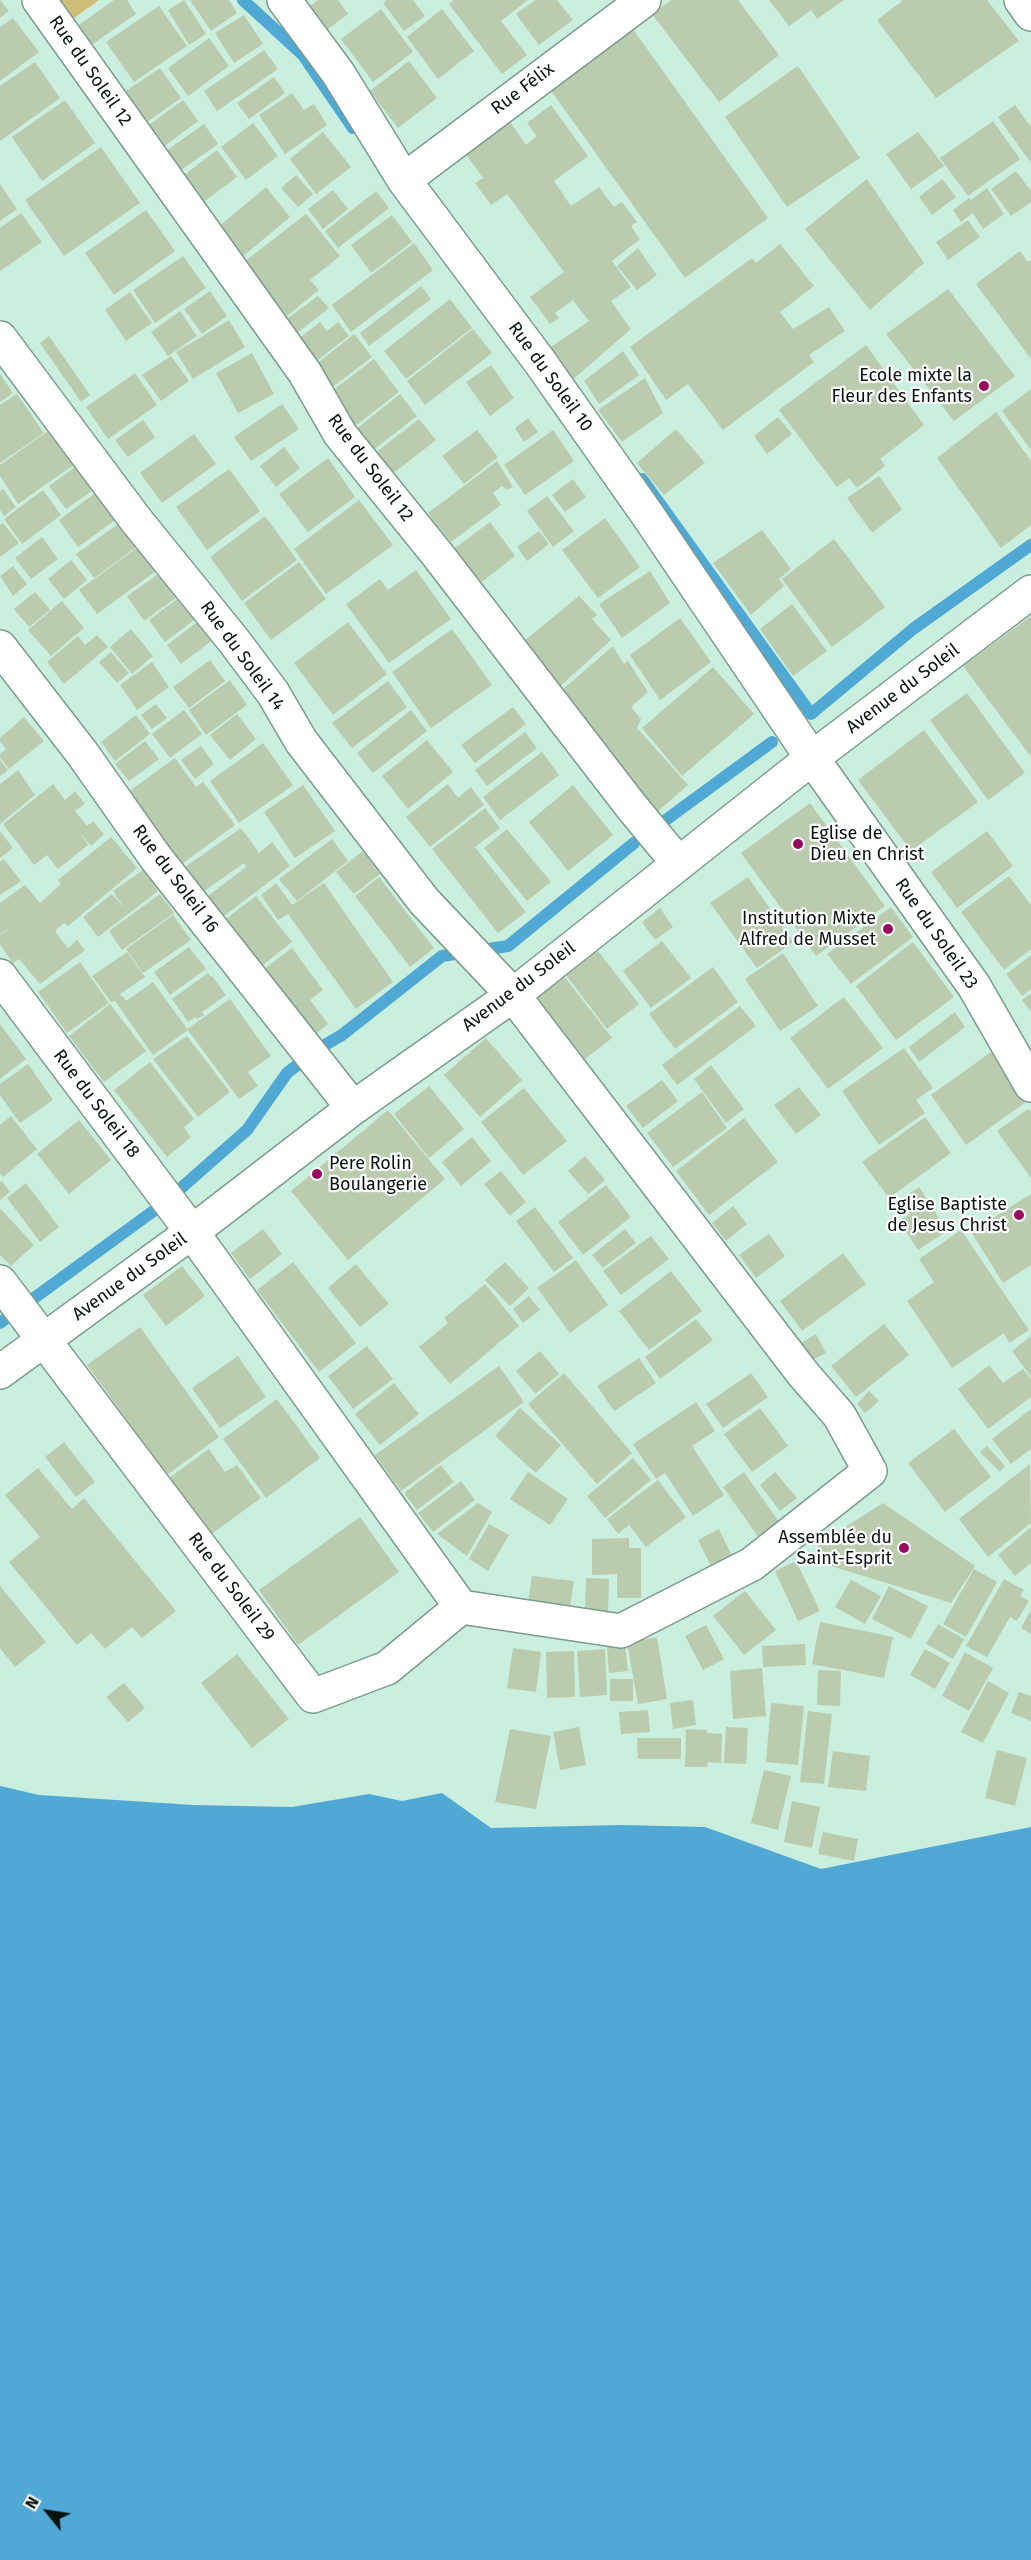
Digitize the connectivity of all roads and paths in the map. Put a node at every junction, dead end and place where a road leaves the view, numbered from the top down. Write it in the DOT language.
graph roads {
  1 [pos="39,0"];
  2 [pos="284,0"];
  3 [pos="644,0"];
  4 [pos="1021,0"];
  5 [pos="1031,14"];
  6 [pos="404,180"];
  7 [pos="0,338"];
  8 [pos="1031,592"];
  9 [pos="0,647"];
  10 [pos="812,758"];
  11 [pos="678,863"];
  12 [pos="0,976"];
  13 [pos="513,995"];
  14 [pos="1031,1085"];
  15 [pos="353,1108"];
  16 [pos="192,1232"];
  17 [pos="0,1282"];
  18 [pos="44,1339"];
  19 [pos="0,1372"];
  20 [pos="461,1607"];
  1 -- 11 [label="street, Rue du Soleil 12"];
  2 -- 6 [label="street, Rue du Soleil 10"];
  3 -- 6 [label="street, Rue Félix"];
  4 -- 5 [label="street"];
  6 -- 10 [label="street, Rue du Soleil 10"];
  7 -- 13 [label="street, Rue du Soleil 14"];
  8 -- 10 [label="street, Avenue du Soleil"];
  9 -- 15 [label="street, Rue du Soleil 16"];
  10 -- 11 [label="street, Avenue du Soleil"];
  10 -- 14 [label="street, Rue du Soleil 23"];
  11 -- 13 [label="street, Avenue du Soleil"];
  12 -- 16 [label="street, Rue du Soleil 18"];
  13 -- 15 [label="street, Avenue du Soleil"];
  13 -- 20 [label="street, Rue du Soleil 14"];
  15 -- 16 [label="street, Avenue du Soleil"];
  16 -- 18 [label="street, Avenue du Soleil"];
  16 -- 20 [label="street"];
  17 -- 18 [label="street"];
  18 -- 19 [label="street, Avenue du Soleil"];
  18 -- 20 [label="street, Rue du Soleil 29"];
}
